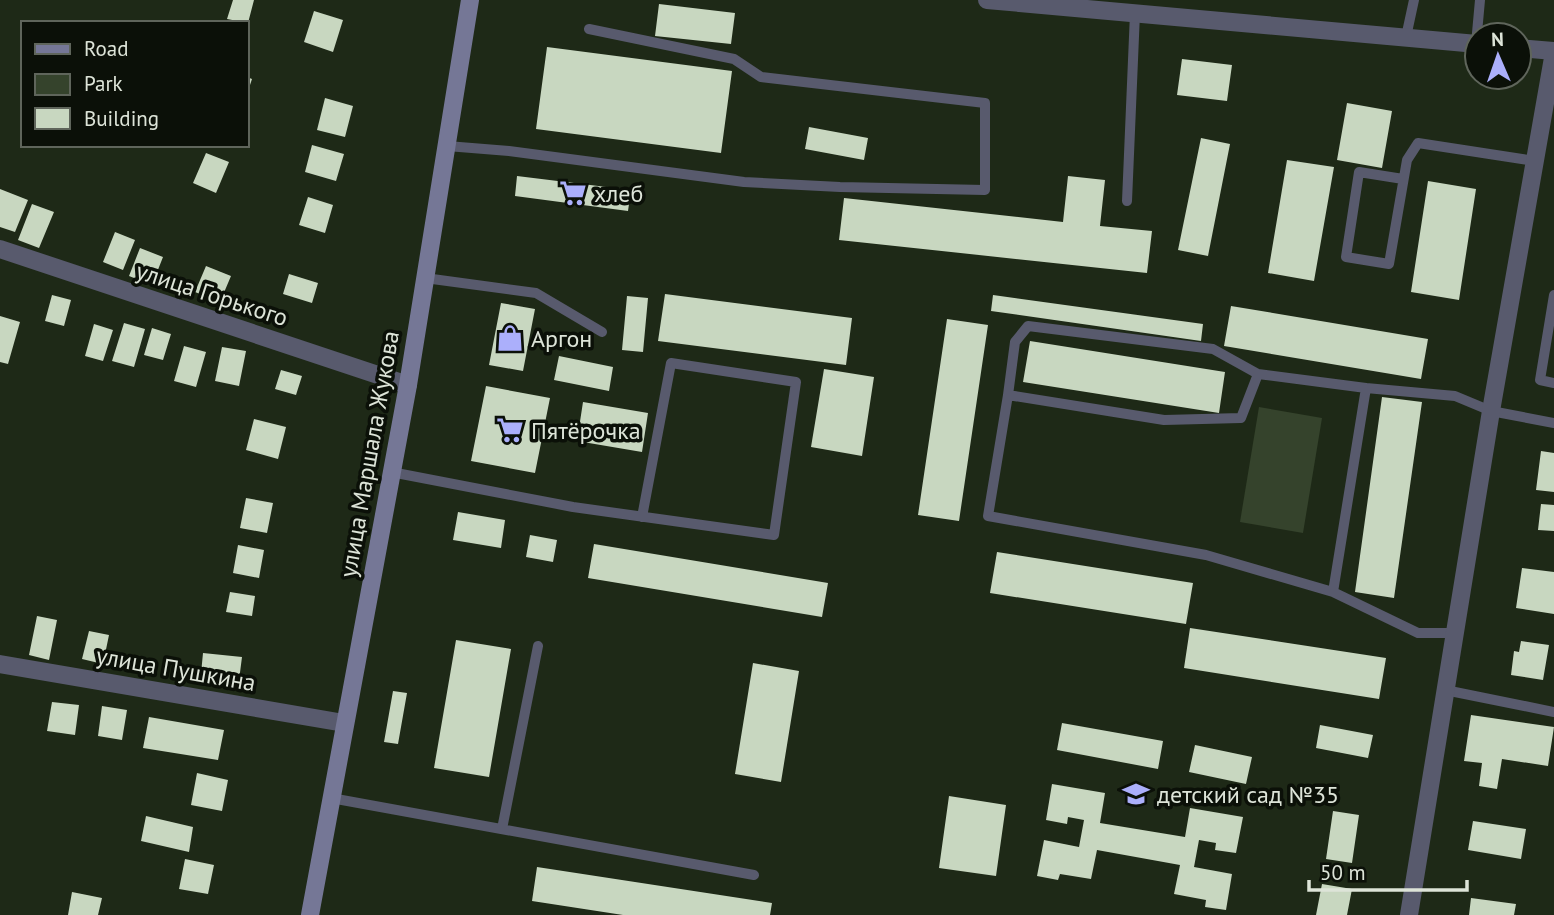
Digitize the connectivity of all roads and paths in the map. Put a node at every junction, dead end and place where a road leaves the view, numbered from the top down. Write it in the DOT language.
graph roads {
  1 [pos="470,0"];
  2 [pos="987,0"];
  3 [pos="1414,0"];
  4 [pos="1480,0"];
  5 [pos="1135,13"];
  6 [pos="1478,21"];
  7 [pos="589,29"];
  8 [pos="1406,37"];
  9 [pos="1463,43"];
  10 [pos="1533,49"];
  11 [pos="1554,51"];
  12 [pos="447,146"];
  13 [pos="1535,161"];
  14 [pos="1403,178"];
  15 [pos="1127,201"];
  16 [pos="0,249"];
  17 [pos="425,278"];
  18 [pos="1554,295"];
  19 [pos="602,332"];
  20 [pos="1258,374"];
  21 [pos="1554,383"];
  22 [pos="408,386"];
  23 [pos="1366,388"];
  24 [pos="1008,395"];
  25 [pos="1491,411"];
  26 [pos="1554,423"];
  27 [pos="391,472"];
  28 [pos="642,517"];
  29 [pos="1333,592"];
  30 [pos="1455,633"];
  31 [pos="538,646"];
  32 [pos="0,664"];
  33 [pos="1445,690"];
  34 [pos="1554,712"];
  35 [pos="344,723"];
  36 [pos="331,798"];
  37 [pos="502,829"];
  38 [pos="754,875"];
  39 [pos="310,915"];
  40 [pos="1409,915"];
  1 -- 12 [label="main road, улица Маршала Жукова"];
  2 -- 5 [label="street"];
  3 -- 8 [label="lane"];
  4 -- 6 [label="lane"];
  5 -- 8 [label="street"];
  5 -- 15 [label="lane"];
  7 -- 12 [label="lane"];
  8 -- 9 [label="street"];
  10 -- 11 [label="street"];
  11 -- 13 [label="street"];
  12 -- 17 [label="main road, улица Маршала Жукова"];
  13 -- 14 [label="lane"];
  13 -- 25 [label="street"];
  14 -- 14 [label="lane"];
  16 -- 22 [label="street, улица Горького"];
  17 -- 19 [label="lane"];
  17 -- 22 [label="main road, улица Маршала Жукова"];
  18 -- 21 [label="lane"];
  20 -- 23 [label="lane"];
  20 -- 24 [label="lane"];
  20 -- 24 [label="lane"];
  22 -- 27 [label="main road, улица Маршала Жукова"];
  23 -- 25 [label="lane"];
  23 -- 29 [label="lane"];
  24 -- 29 [label="lane"];
  25 -- 26 [label="lane"];
  25 -- 30 [label="street"];
  27 -- 28 [label="lane"];
  27 -- 35 [label="main road, улица Маршала Жукова"];
  28 -- 28 [label="lane"];
  29 -- 30 [label="lane"];
  30 -- 33 [label="street"];
  31 -- 37 [label="lane"];
  32 -- 35 [label="street, улица Пушкина"];
  33 -- 34 [label="lane"];
  33 -- 40 [label="street"];
  35 -- 36 [label="main road, улица Маршала Жукова"];
  36 -- 37 [label="lane"];
  36 -- 39 [label="main road, улица Маршала Жукова"];
  37 -- 38 [label="lane"];
}
